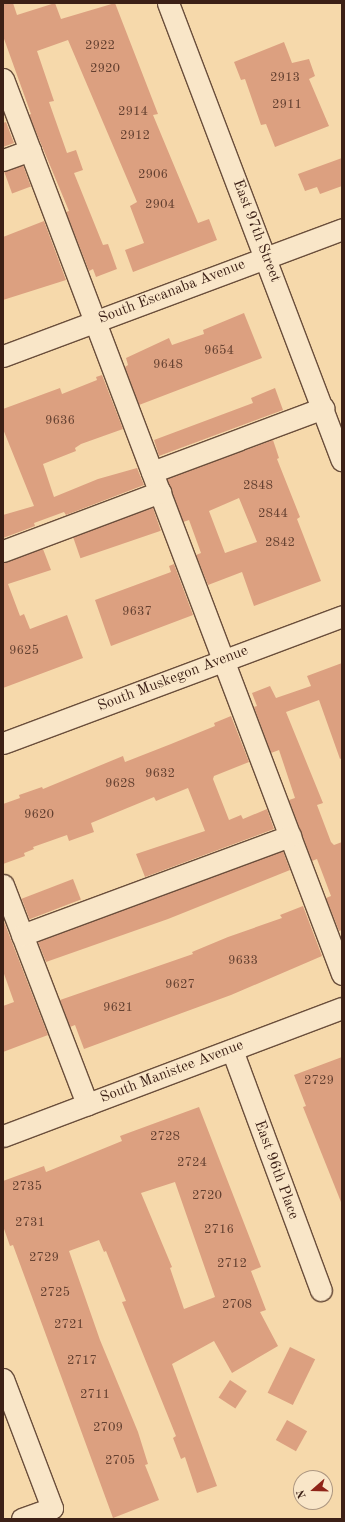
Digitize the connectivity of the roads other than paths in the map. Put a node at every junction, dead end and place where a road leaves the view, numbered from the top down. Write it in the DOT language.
graph roads {
  1 [pos="168,3"];
  2 [pos="3,79"];
  3 [pos="30,150"];
  4 [pos="3,160"];
  5 [pos="342,229"];
  6 [pos="266,257"];
  7 [pos="95,322"];
  8 [pos="3,356"];
  9 [pos="323,408"];
  10 [pos="342,460"];
  11 [pos="152,472"];
  12 [pos="160,492"];
  13 [pos="3,551"];
  14 [pos="342,616"];
  15 [pos="223,660"];
  16 [pos="3,743"];
  17 [pos="290,836"];
  18 [pos="3,885"];
  19 [pos="22,935"];
  20 [pos="342,974"];
  21 [pos="342,1008"];
  22 [pos="232,1050"];
  23 [pos="87,1104"];
  24 [pos="3,1136"];
  25 [pos="321,1290"];
  26 [pos="3,1379"];
  27 [pos="22,1519"];
  1 -- 6 [label="street, East 97th Street"];
  2 -- 3 [label="street"];
  3 -- 4 [label="street"];
  3 -- 7 [label="street"];
  5 -- 6 [label="street, South Escanaba Avenue"];
  6 -- 7 [label="street, South Escanaba Avenue"];
  6 -- 9 [label="street, East 97th Street"];
  7 -- 8 [label="street, South Escanaba Avenue"];
  7 -- 11 [label="street"];
  9 -- 10 [label="street, East 97th Street"];
  9 -- 11 [label="street"];
  11 -- 12 [label="street"];
  12 -- 13 [label="street"];
  12 -- 15 [label="street"];
  14 -- 15 [label="street, South Muskegon Avenue"];
  15 -- 16 [label="street, South Muskegon Avenue"];
  15 -- 17 [label="street"];
  17 -- 19 [label="street"];
  17 -- 20 [label="street"];
  18 -- 19 [label="street"];
  19 -- 23 [label="street"];
  21 -- 22 [label="street, South Manistee Avenue"];
  22 -- 23 [label="street, South Manistee Avenue"];
  22 -- 25 [label="street, East 96th Place"];
  23 -- 24 [label="street, South Manistee Avenue"];
  26 -- 27 [label="street"];
}
